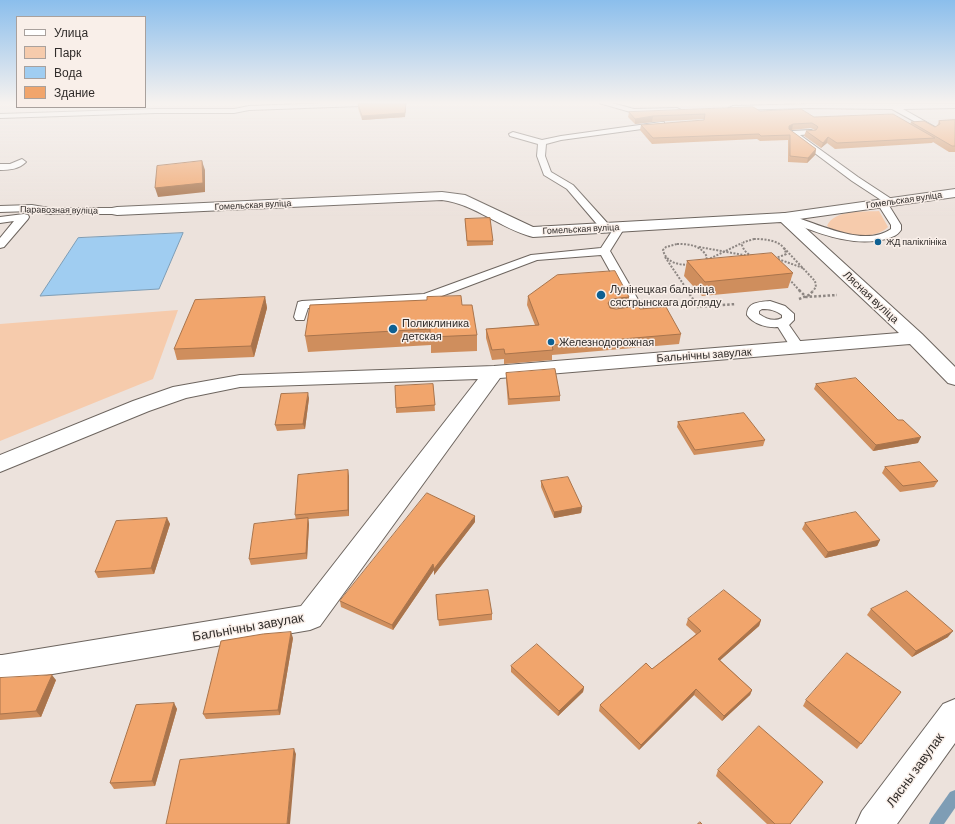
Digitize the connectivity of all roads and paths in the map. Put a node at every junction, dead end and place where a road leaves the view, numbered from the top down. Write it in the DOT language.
graph roads {
  1 [pos="537,141"];
  2 [pos="548,141"];
  3 [pos="804,141"];
  4 [pos="542,143"];
  5 [pos="22,162"];
  6 [pos="0,167"];
  7 [pos="955,193"];
  8 [pos="886,202"];
  9 [pos="0,209"];
  10 [pos="49,211"];
  11 [pos="118,211"];
  12 [pos="23,217"];
  13 [pos="785,217"];
  14 [pos="0,220"];
  15 [pos="612,227"];
  16 [pos="744,242"];
  17 [pos="0,246"];
  18 [pos="691,246"];
  19 [pos="605,251"];
  20 [pos="725,252"];
  21 [pos="755,257"];
  22 [pos="770,259"];
  23 [pos="775,259"];
  24 [pos="704,262"];
  25 [pos="776,265"];
  26 [pos="804,269"];
  27 [pos="786,276"];
  28 [pos="806,298"];
  29 [pos="614,313"];
  30 [pos="300,318"];
  31 [pos="782,324"];
  32 [pos="915,338"];
  33 [pos="798,348"];
  34 [pos="494,372"];
  35 [pos="955,379"];
  36 [pos="0,464"];
  37 [pos="2,670"];
  38 [pos="955,715"];
  39 [pos="875,824"];
  1 -- 4 [label="lane"];
  2 -- 4 [label="lane"];
  3 -- 8 [label="lane"];
  4 -- 15 [label="lane"];
  5 -- 6 [label="lane"];
  7 -- 8 [label="street, Гомельская вуліца"];
  8 -- 13 [label="street, Гомельская вуліца"];
  8 -- 13 [label="lane"];
  9 -- 10 [label="lane, Паравозная вуліца"];
  10 -- 11 [label="lane, Паравозная вуліца"];
  10 -- 12 [label="lane"];
  11 -- 15 [label="street, Гомельская вуліца"];
  12 -- 14 [label="lane"];
  12 -- 17 [label="lane"];
  13 -- 15 [label="street, Гомельская вуліца"];
  13 -- 32 [label="street, Лясная вуліца"];
  15 -- 19 [label="lane"];
  16 -- 20 [label="path"];
  16 -- 21 [label="path"];
  16 -- 23 [label="path"];
  18 -- 20 [label="path"];
  18 -- 24 [label="path"];
  18 -- 24 [label="path"];
  19 -- 29 [label="lane"];
  19 -- 30 [label="lane"];
  20 -- 21 [label="path"];
  20 -- 24 [label="path"];
  21 -- 22 [label="path"];
  22 -- 23 [label="path"];
  22 -- 25 [label="path"];
  23 -- 26 [label="path"];
  27 -- 28 [label="path"];
  31 -- 33 [label="lane"];
  32 -- 33 [label="street, Бальнічны завулак"];
  32 -- 35 [label="street, Лясная вуліца"];
  33 -- 34 [label="street, Бальнічны завулак"];
  34 -- 36 [label="street, Бальнічны завулак"];
  34 -- 37 [label="street, Бальнічны завулак"];
  38 -- 39 [label="street, Лясны завулак"];
}
